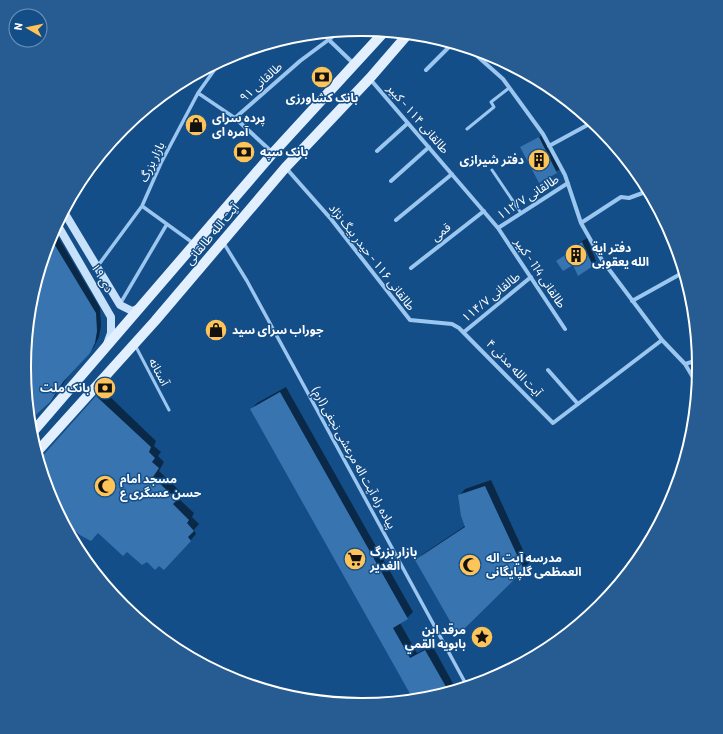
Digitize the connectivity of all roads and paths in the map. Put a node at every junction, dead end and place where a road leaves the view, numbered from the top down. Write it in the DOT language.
graph roads {
  1 [pos="380,37"];
  2 [pos="328,39"];
  3 [pos="404,39"];
  4 [pos="448,48"];
  5 [pos="485,61"];
  6 [pos="355,65"];
  7 [pos="426,70"];
  8 [pos="213,72"];
  9 [pos="370,78"];
  10 [pos="509,88"];
  11 [pos="198,93"];
  12 [pos="235,118"];
  13 [pos="408,123"];
  14 [pos="586,126"];
  15 [pos="467,129"];
  16 [pos="549,146"];
  17 [pos="429,147"];
  18 [pos="377,150"];
  19 [pos="273,153"];
  20 [pos="285,168"];
  21 [pos="492,170"];
  22 [pos="452,174"];
  23 [pos="391,181"];
  24 [pos="568,183"];
  25 [pos="642,193"];
  26 [pos="142,206"];
  27 [pos="484,211"];
  28 [pos="521,213"];
  29 [pos="66,219"];
  30 [pos="396,220"];
  31 [pos="581,223"];
  32 [pos="167,224"];
  33 [pos="498,228"];
  34 [pos="61,230"];
  35 [pos="223,241"];
  36 [pos="195,244"];
  37 [pos="96,268"];
  38 [pos="411,268"];
  39 [pos="679,275"];
  40 [pos="531,277"];
  41 [pos="632,301"];
  42 [pos="120,305"];
  43 [pos="140,308"];
  44 [pos="459,328"];
  45 [pos="565,329"];
  46 [pos="464,332"];
  47 [pos="662,340"];
  48 [pos="134,344"];
  49 [pos="106,346"];
  50 [pos="692,362"];
  51 [pos="685,364"];
  52 [pos="548,370"];
  53 [pos="692,375"];
  54 [pos="578,404"];
  55 [pos="169,410"];
  56 [pos="37,428"];
  57 [pos="41,447"];
  58 [pos="464,681"];
  1 -- 6 [label="main road, آیت الله طالقانی"];
  2 -- 6 [label="street"];
  2 -- 12 [label="street, طالقانی ۹۱"];
  3 -- 9 [label="main road, آیت الله طالقانی"];
  4 -- 7 [label="street"];
  5 -- 10 [label="street"];
  6 -- 19 [label="main road, آیت الله طالقانی"];
  8 -- 11 [label="street, بازار بزرگ"];
  9 -- 13 [label="street, طالقانی ۱۱۴ - کبیر"];
  9 -- 20 [label="main road, آیت الله طالقانی"];
  10 -- 15 [label="lane"];
  10 -- 16 [label="street"];
  11 -- 12 [label="street"];
  11 -- 26 [label="street, بازار بزرگ"];
  12 -- 19 [label="street"];
  13 -- 17 [label="street, طالقانی ۱۱۴ - کبیر"];
  13 -- 18 [label="street"];
  14 -- 16 [label="street"];
  16 -- 24 [label="street"];
  17 -- 22 [label="street, طالقانی ۱۱۴ - کبیر"];
  17 -- 23 [label="street"];
  19 -- 36 [label="main road, آیت الله طالقانی"];
  20 -- 35 [label="main road, آیت الله طالقانی"];
  20 -- 44 [label="street, طالقانی ۱۱۶ - حیدر بیگ نژاد"];
  21 -- 28 [label="lane"];
  22 -- 27 [label="street, طالقانی ۱۱۴ - کبیر"];
  22 -- 30 [label="street"];
  24 -- 28 [label="street, طالقانی ۱۱۲/۷"];
  24 -- 31 [label="street"];
  25 -- 31 [label="street"];
  26 -- 32 [label="street"];
  26 -- 37 [label="street, بازار بزرگ"];
  27 -- 33 [label="street, طالقانی ۱۱۴ - کبیر"];
  27 -- 38 [label="street, قمی"];
  28 -- 33 [label="street, طالقانی ۱۱۲/۷"];
  29 -- 37 [label="main road, ۱۹ دی"];
  31 -- 41 [label="street"];
  32 -- 36 [label="street"];
  32 -- 42 [label="street"];
  33 -- 40 [label="street, طالقانی 114 - کبیر"];
  34 -- 49 [label="main road, ۱۹ دی"];
  35 -- 48 [label="main road, آیت الله طالقانی"];
  35 -- 58 [label="street, پیاده راه آیت اله مرعشی نجفی (ارم)"];
  36 -- 43 [label="main road, آیت الله طالقانی"];
  37 -- 42 [label="main road, ۱۹ دی"];
  39 -- 41 [label="street"];
  40 -- 45 [label="street, طالقانی 114 - کبیر"];
  40 -- 46 [label="street, طالقانی ۱۱۴/۷"];
  41 -- 47 [label="street"];
  42 -- 43 [label="main road, ۱۹ دی"];
  43 -- 49 [label="main road, آیت الله طالقانی"];
  44 -- 46 [label="street, ۴ آیت الله مدنی"];
  46 -- 54 [label="street, ۴ آیت الله مدنی"];
  47 -- 51 [label="street"];
  47 -- 54 [label="street"];
  48 -- 55 [label="lane, آستانه"];
  48 -- 57 [label="main road, آیت الله طالقانی"];
  49 -- 56 [label="main road, آیت الله طالقانی"];
  50 -- 51 [label="street"];
  51 -- 53 [label="street"];
  52 -- 54 [label="street"];
}
